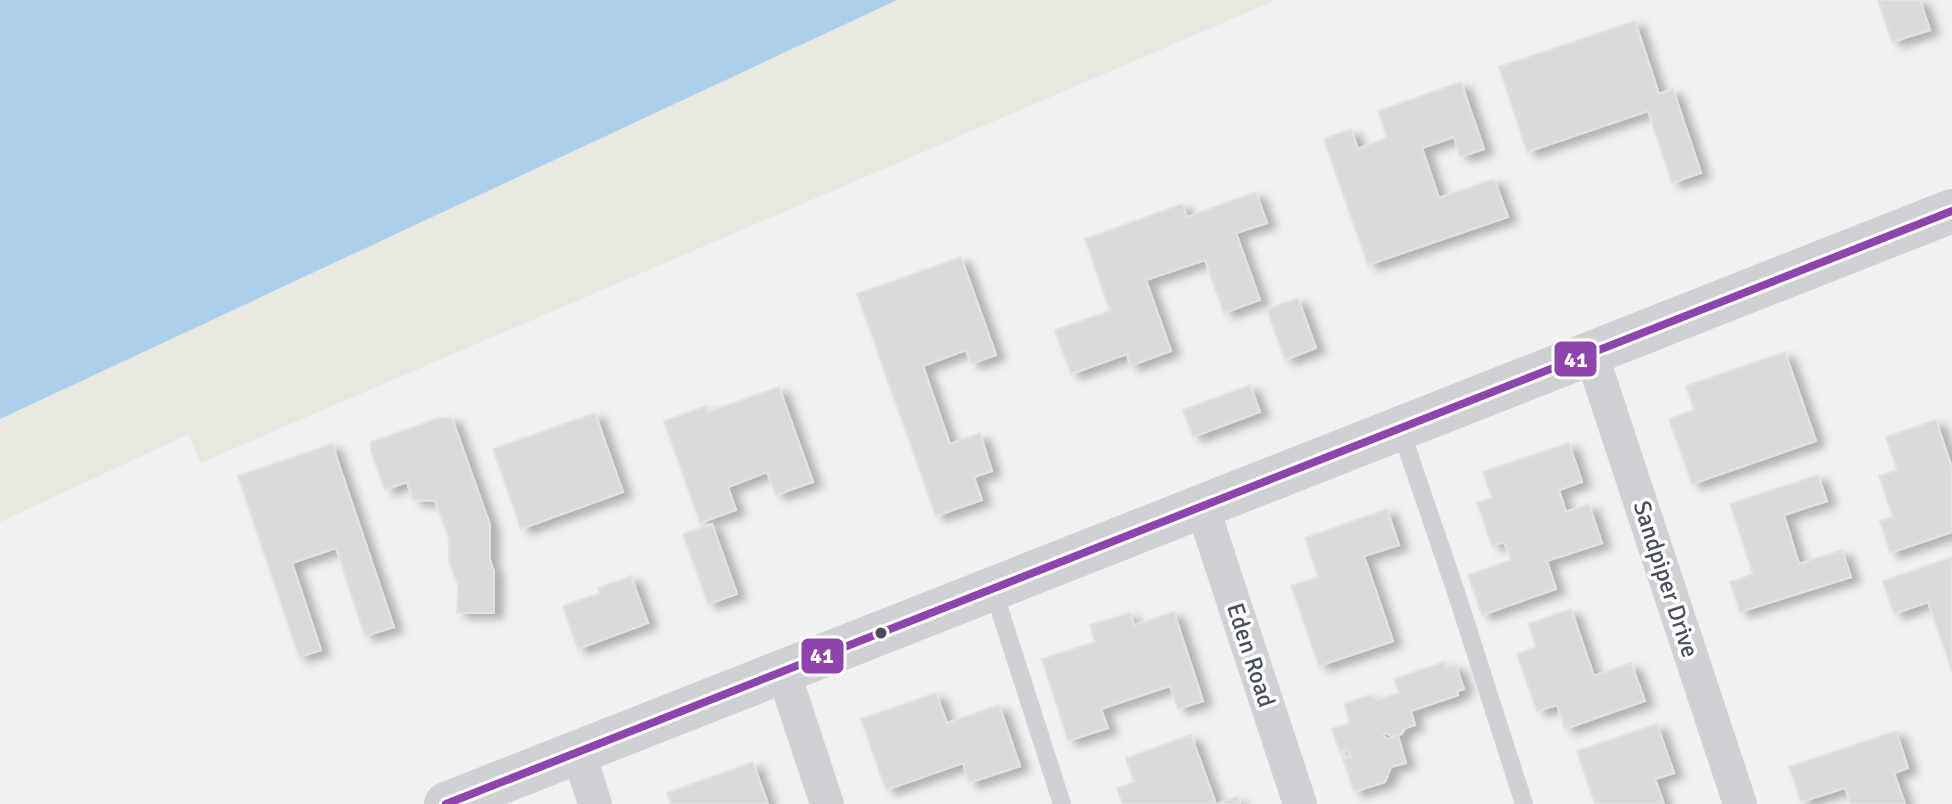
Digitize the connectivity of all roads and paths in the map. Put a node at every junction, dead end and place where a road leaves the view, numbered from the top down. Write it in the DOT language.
graph roads {
  1 [pos="1952,211"];
  2 [pos="1591,353"];
  3 [pos="1400,428"];
  4 [pos="1202,506"];
  5 [pos="993,589"];
  6 [pos="783,671"];
  7 [pos="578,751"];
  8 [pos="446,804"];
  9 [pos="595,804"];
  10 [pos="827,804"];
  11 [pos="1062,804"];
  12 [pos="1300,804"];
  13 [pos="1524,804"];
  14 [pos="1740,804"];
  1 -- 2 [label="street"];
  2 -- 3 [label="street"];
  2 -- 14 [label="street, Sandpiper Drive"];
  3 -- 4 [label="street"];
  3 -- 13 [label="lane"];
  4 -- 5 [label="street"];
  4 -- 12 [label="street, Eden Road"];
  5 -- 6 [label="street"];
  5 -- 11 [label="lane"];
  6 -- 7 [label="street"];
  6 -- 10 [label="street"];
  7 -- 8 [label="street"];
  7 -- 9 [label="street"];
}
